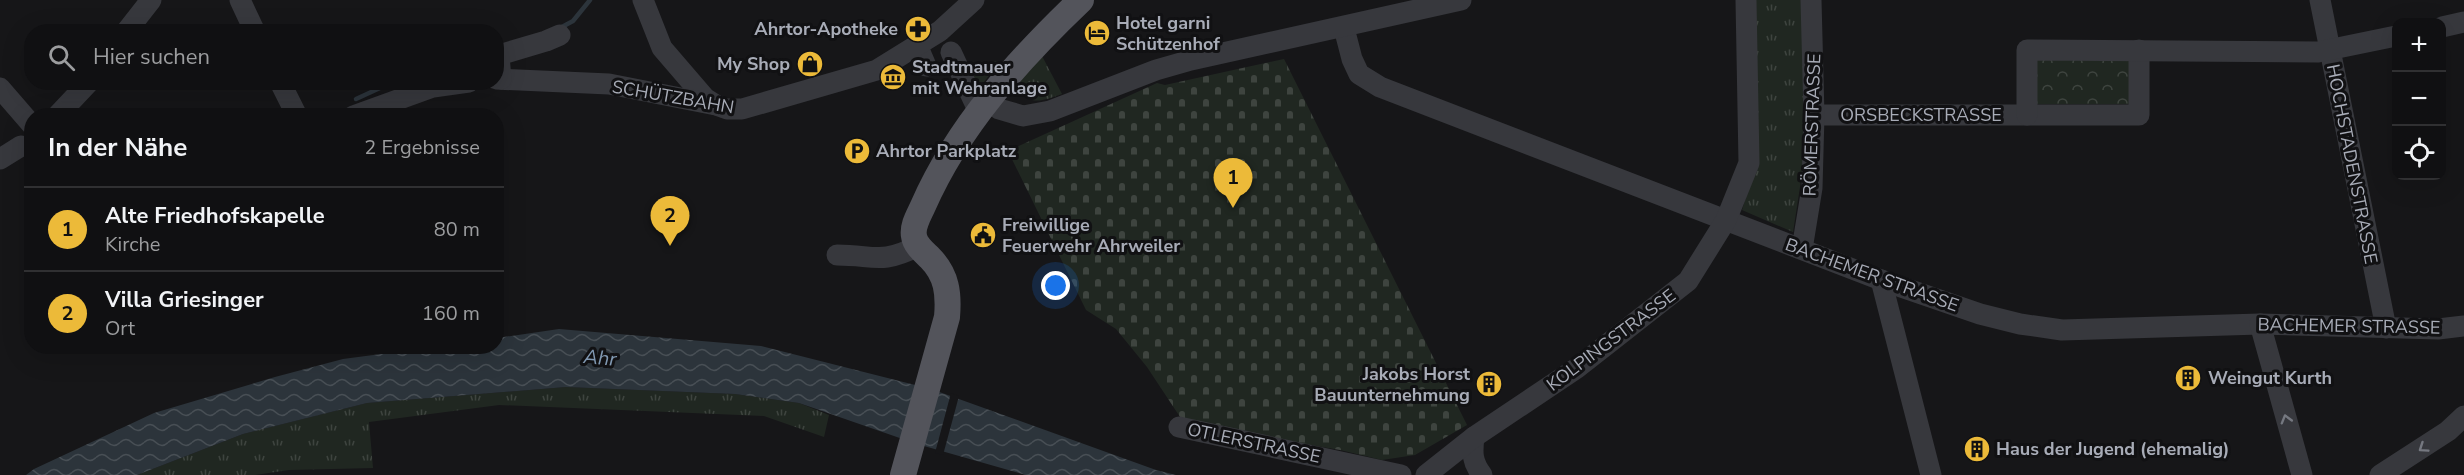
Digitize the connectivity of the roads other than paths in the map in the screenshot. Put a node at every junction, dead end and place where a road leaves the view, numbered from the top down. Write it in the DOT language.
graph roads {
  1 [pos="151,0"];
  2 [pos="240,0"];
  3 [pos="643,0"];
  4 [pos="975,0"];
  5 [pos="1081,0"];
  6 [pos="1461,0"];
  7 [pos="1746,0"];
  8 [pos="1811,0"];
  9 [pos="2320,0"];
  10 [pos="2464,22"];
  11 [pos="132,24"];
  12 [pos="251,24"];
  13 [pos="2446,26"];
  14 [pos="1344,27"];
  15 [pos="560,34"];
  16 [pos="2392,37"];
  17 [pos="945,40"];
  18 [pos="917,45"];
  19 [pos="2139,50"];
  20 [pos="2329,50"];
  21 [pos="504,54"];
  22 [pos="926,66"];
  23 [pos="504,79"];
  24 [pos="0,88"];
  25 [pos="81,90"];
  26 [pos="284,90"];
  27 [pos="425,90"];
  28 [pos="716,105"];
  29 [pos="984,106"];
  30 [pos="65,108"];
  31 [pos="293,108"];
  32 [pos="375,108"];
  33 [pos="1814,115"];
  34 [pos="2027,115"];
  35 [pos="24,130"];
  36 [pos="24,140"];
  37 [pos="0,159"];
  38 [pos="1725,220"];
  39 [pos="918,246"];
  40 [pos="1802,249"];
  41 [pos="837,255"];
  42 [pos="1881,280"];
  43 [pos="2260,324"];
  44 [pos="2464,326"];
  45 [pos="2385,328"];
  46 [pos="2464,416"];
  47 [pos="1179,427"];
  48 [pos="1474,437"];
  49 [pos="906,466"];
  50 [pos="1401,475"];
  51 [pos="1426,475"];
  52 [pos="1482,475"];
  53 [pos="1931,475"];
  54 [pos="2302,475"];
  55 [pos="2379,475"];
  1 -- 11 [label="street"];
  2 -- 12 [label="street"];
  3 -- 28 [label="street"];
  4 -- 17 [label="street, SCHÜTZBAHN"];
  5 -- 29 [label="main road"];
  6 -- 14 [label="street"];
  7 -- 38 [label="street, KOLPINGSTRASSE"];
  8 -- 33 [label="street, RÖMERSTRASSE"];
  9 -- 20 [label="street, HOCHSTADENSTRASSE"];
  10 -- 13 [label="street"];
  14 -- 29 [label="street"];
  14 -- 38 [label="street, BACHEMER STRASSE"];
  15 -- 21 [label="street"];
  16 -- 20 [label="street, ORSBECKSTRASSE"];
  17 -- 18 [label="street, SCHÜTZBAHN"];
  17 -- 29 [label="street"];
  18 -- 22 [label="street"];
  18 -- 28 [label="street, SCHÜTZBAHN"];
  19 -- 20 [label="street, ORSBECKSTRASSE"];
  19 -- 34 [label="street, ORSBECKSTRASSE"];
  19 -- 34 [label="street, ORSBECKSTRASSE"];
  20 -- 45 [label="street, HOCHSTADENSTRASSE"];
  23 -- 28 [label="street, SCHÜTZBAHN"];
  24 -- 35 [label="street"];
  25 -- 30 [label="street"];
  26 -- 31 [label="street"];
  27 -- 32 [label="street"];
  29 -- 39 [label="main road"];
  33 -- 34 [label="street, ORSBECKSTRASSE"];
  33 -- 40 [label="street, RÖMERSTRASSE"];
  36 -- 37 [label="street"];
  38 -- 40 [label="street, BACHEMER STRASSE"];
  38 -- 48 [label="street, KOLPINGSTRASSE"];
  39 -- 41 [label="street"];
  39 -- 49 [label="main road"];
  40 -- 42 [label="street, BACHEMER STRASSE"];
  42 -- 43 [label="street, BACHEMER STRASSE"];
  42 -- 53 [label="street"];
  43 -- 45 [label="street, BACHEMER STRASSE"];
  54 -- 43 [label="street, one-way"];
  44 -- 45 [label="street, BACHEMER STRASSE"];
  46 -- 55 [label="street, one-way"];
  47 -- 50 [label="street, OTLERSTRASSE"];
  48 -- 51 [label="street, KOLPINGSTRASSE"];
  48 -- 52 [label="street"];
}
